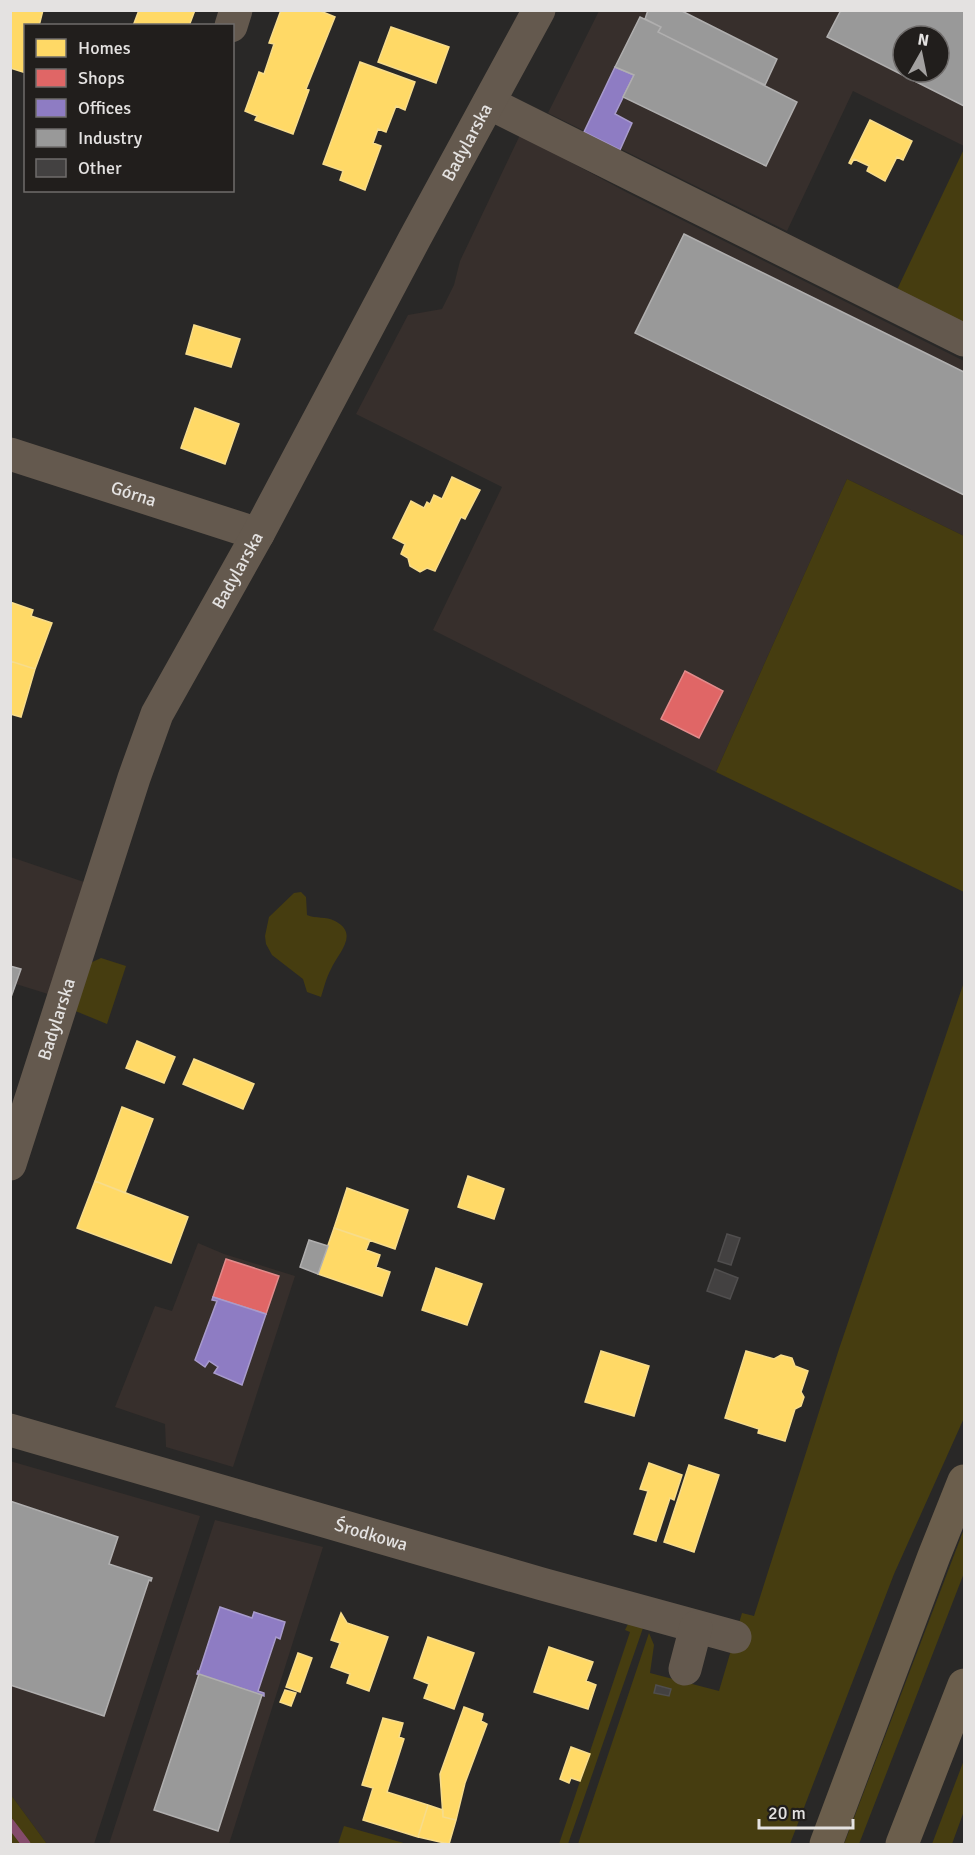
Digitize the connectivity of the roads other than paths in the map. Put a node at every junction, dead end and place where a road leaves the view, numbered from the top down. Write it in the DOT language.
graph roads {
  1 [pos="539,10"];
  2 [pos="489,103"];
  3 [pos="964,340"];
  4 [pos="10,454"];
  5 [pos="258,534"];
  6 [pos="10,1164"];
  7 [pos="10,1430"];
  8 [pos="964,1481"];
  9 [pos="696,1627"];
  10 [pos="735,1637"];
  11 [pos="685,1669"];
  12 [pos="964,1685"];
  13 [pos="826,1845"];
  14 [pos="902,1845"];
  1 -- 2 [label="street, Badylarska"];
  2 -- 3 [label="street"];
  2 -- 5 [label="street, Badylarska"];
  4 -- 5 [label="street, Górna"];
  5 -- 6 [label="street, Badylarska"];
  7 -- 9 [label="street, Środkowa"];
  8 -- 13 [label="highway"];
  9 -- 10 [label="street, Środkowa"];
  9 -- 11 [label="street"];
  12 -- 14 [label="highway"];
}
